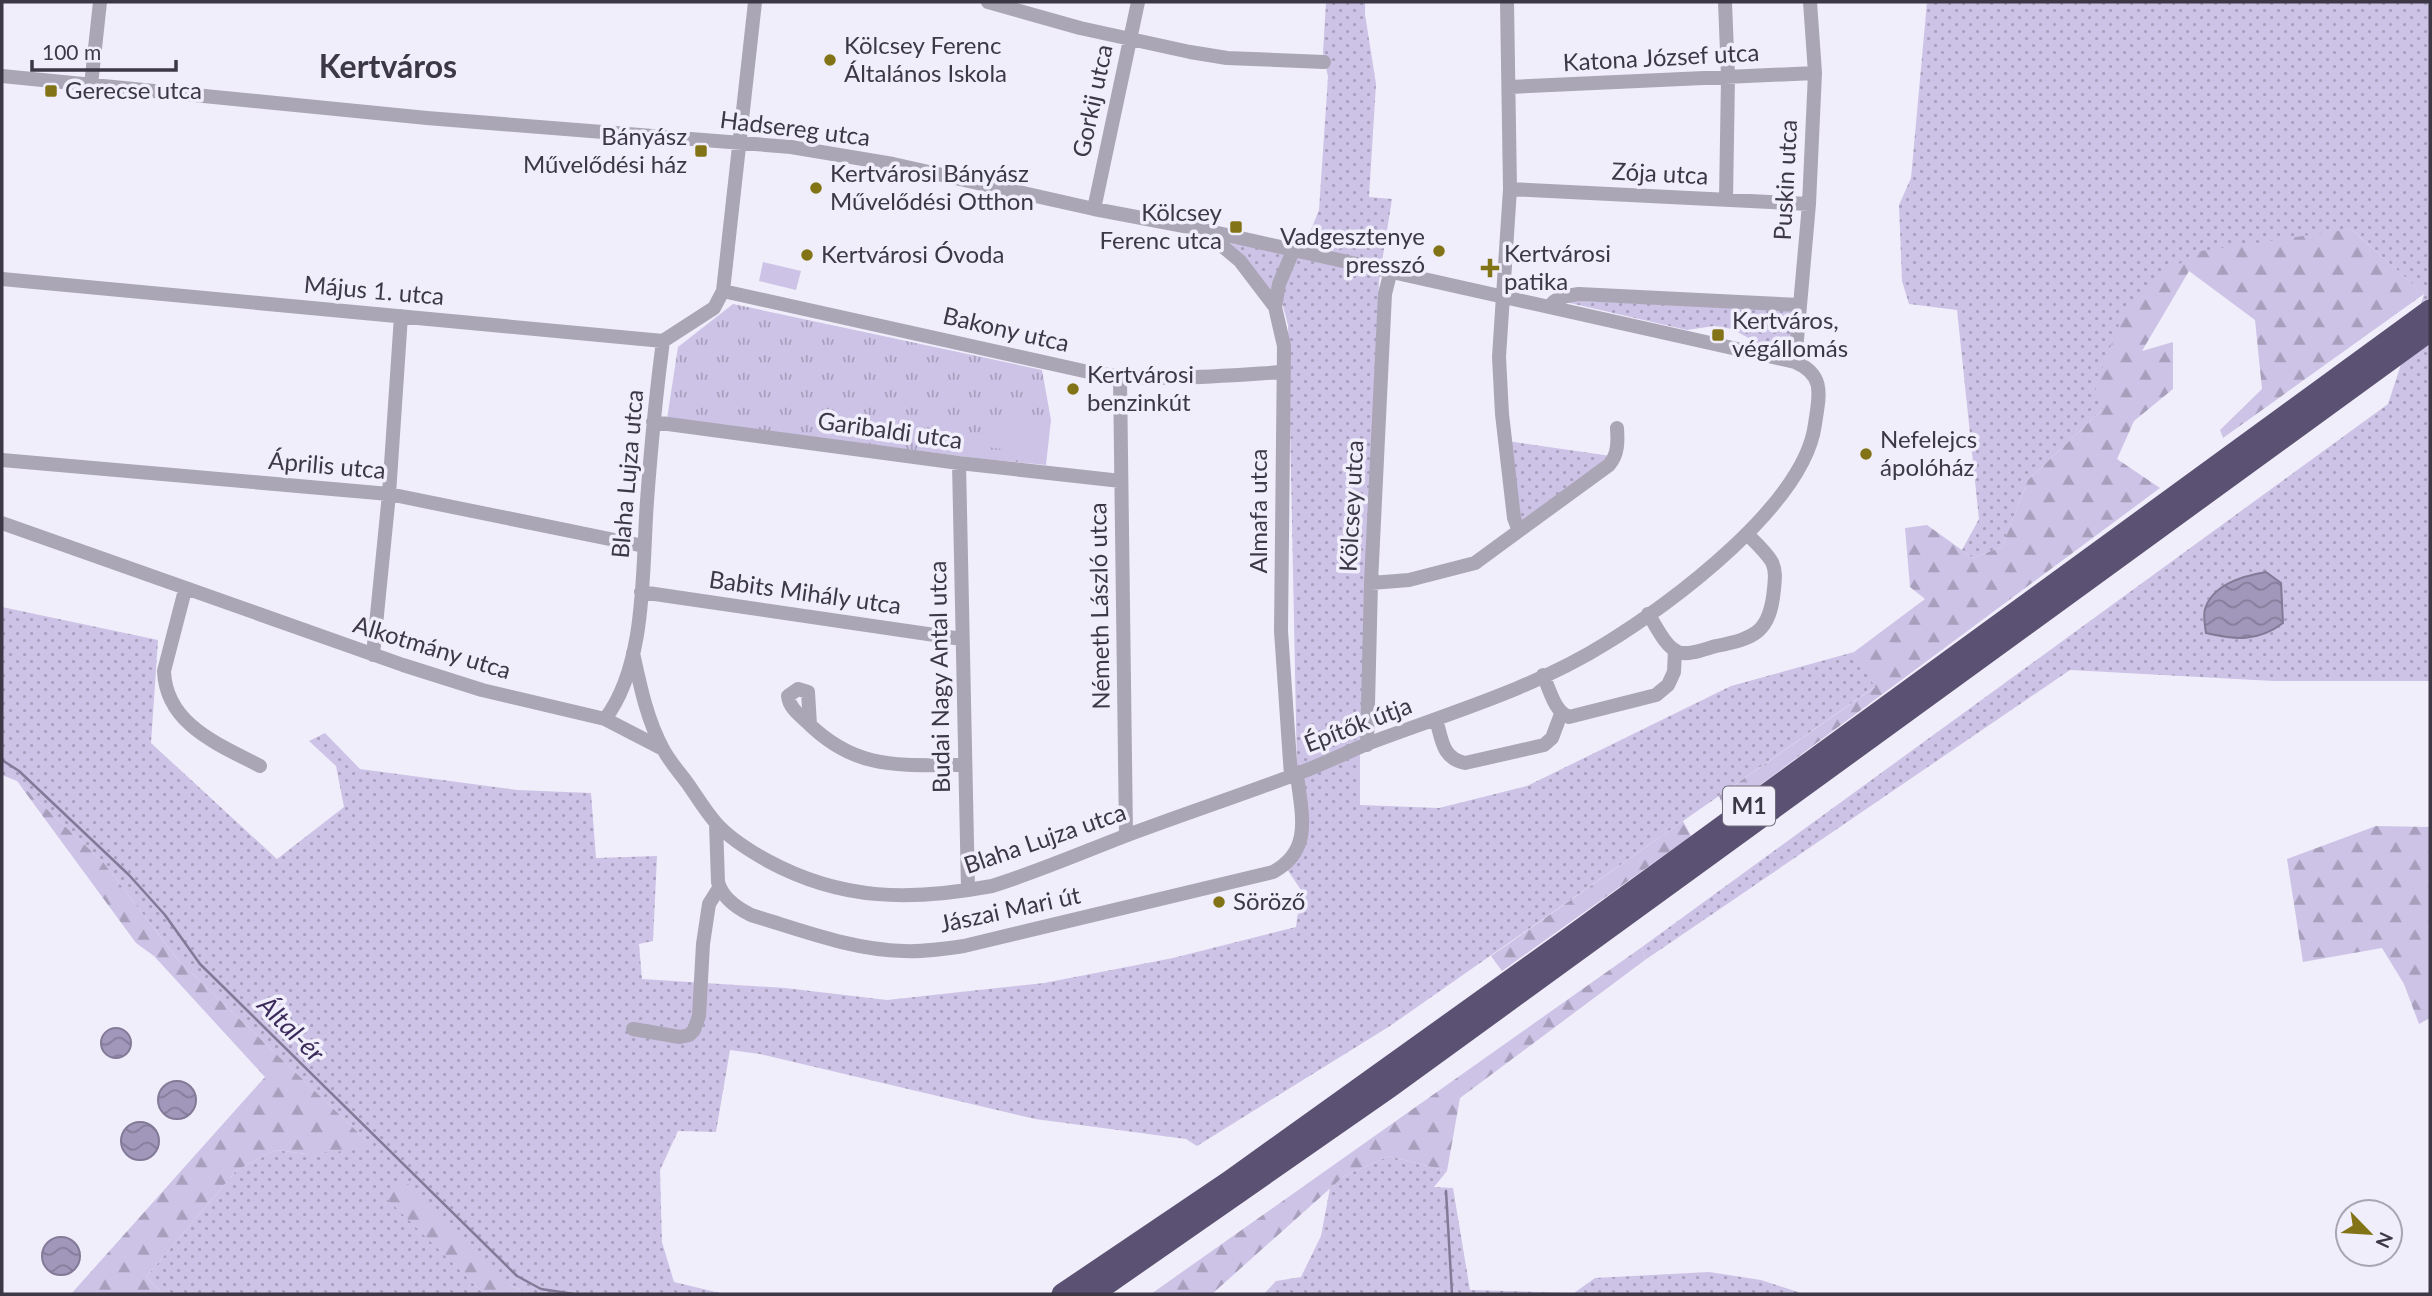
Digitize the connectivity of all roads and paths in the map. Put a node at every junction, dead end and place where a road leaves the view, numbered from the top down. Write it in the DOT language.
graph roads {
  1 [pos="100,2"];
  2 [pos="755,2"];
  3 [pos="988,2"];
  4 [pos="1138,2"];
  5 [pos="1507,2"];
  6 [pos="1725,2"];
  7 [pos="1810,2"];
  8 [pos="1130,39"];
  9 [pos="1324,62"];
  10 [pos="1815,73"];
  11 [pos="2,76"];
  12 [pos="1728,77"];
  13 [pos="91,85"];
  14 [pos="1510,87"];
  15 [pos="741,144"];
  16 [pos="1510,189"];
  17 [pos="1726,200"];
  18 [pos="1808,204"];
  19 [pos="1094,209"];
  20 [pos="1200,229"];
  21 [pos="1293,251"];
  22 [pos="1391,270"];
  23 [pos="2,279"];
  24 [pos="723,291"];
  25 [pos="1504,297"];
  26 [pos="1800,305"];
  27 [pos="1550,306"];
  28 [pos="1275,307"];
  29 [pos="2430,310"];
  30 [pos="401,316"];
  31 [pos="2430,331"];
  32 [pos="663,341"];
  33 [pos="1801,364"];
  34 [pos="1282,372"];
  35 [pos="1119,377"];
  36 [pos="653,422"];
  37 [pos="1617,429"];
  38 [pos="2,460"];
  39 [pos="960,463"];
  40 [pos="1121,481"];
  41 [pos="388,494"];
  42 [pos="2,523"];
  43 [pos="1519,531"];
  44 [pos="1746,534"];
  45 [pos="644,546"];
  46 [pos="1371,583"];
  47 [pos="186,590"];
  48 [pos="641,592"];
  49 [pos="1648,614"];
  50 [pos="962,639"];
  51 [pos="1675,650"];
  52 [pos="633,653"];
  53 [pos="373,655"];
  54 [pos="1543,675"];
  55 [pos="1561,714"];
  56 [pos="605,719"];
  57 [pos="1436,719"];
  58 [pos="810,725"];
  59 [pos="1367,744"];
  60 [pos="663,749"];
  61 [pos="964,765"];
  62 [pos="260,766"];
  63 [pos="1294,775"];
  64 [pos="716,824"];
  65 [pos="1126,835"];
  66 [pos="719,888"];
  67 [pos="968,890"];
  68 [pos="633,1029"];
  69 [pos="1062,1294"];
  70 [pos="1093,1294"];
  1 -- 13 [label="street"];
  2 -- 15 [label="street"];
  3 -- 8 [label="street"];
  4 -- 8 [label="street, Gorkij utca"];
  5 -- 14 [label="street"];
  6 -- 12 [label="street"];
  7 -- 10 [label="street, Puskin utca"];
  8 -- 9 [label="street"];
  8 -- 19 [label="street, Gorkij utca"];
  10 -- 12 [label="street, Katona József utca"];
  10 -- 18 [label="street, Puskin utca"];
  11 -- 13 [label="street, Hadsereg utca"];
  12 -- 14 [label="street, Katona József utca"];
  12 -- 17 [label="street"];
  13 -- 15 [label="street, Hadsereg utca"];
  14 -- 16 [label="street"];
  15 -- 19 [label="street, Hadsereg utca"];
  15 -- 24 [label="street"];
  16 -- 17 [label="street, Zója utca"];
  16 -- 25 [label="street"];
  17 -- 18 [label="street, Zója utca"];
  18 -- 26 [label="street, Puskin utca"];
  19 -- 20 [label="street, Hadsereg utca"];
  20 -- 21 [label="street, Hadsereg utca"];
  20 -- 28 [label="street, Hadsereg utca"];
  21 -- 22 [label="street, Hadsereg utca"];
  21 -- 28 [label="street, Almafa utca"];
  22 -- 25 [label="street, Hadsereg utca"];
  22 -- 46 [label="street, Kölcsey utca"];
  23 -- 30 [label="street, Május 1. utca"];
  24 -- 32 [label="street"];
  24 -- 35 [label="street, Bakony utca"];
  25 -- 27 [label="street, Hadsereg utca"];
  25 -- 43 [label="street"];
  26 -- 27 [label="street"];
  26 -- 33 [label="street, Puskin utca"];
  27 -- 33 [label="street, Hadsereg utca"];
  28 -- 34 [label="street, Almafa utca"];
  29 -- 69 [label="highway, M1"];
  30 -- 32 [label="street, Május 1. utca"];
  30 -- 41 [label="street"];
  31 -- 70 [label="highway, M1"];
  32 -- 36 [label="street, Blaha Lujza utca"];
  33 -- 44 [label="street, Építők útja"];
  34 -- 35 [label="street, Bakony utca"];
  34 -- 63 [label="street, Almafa utca"];
  35 -- 40 [label="street, Németh László utca"];
  36 -- 39 [label="street, Garibaldi utca"];
  36 -- 45 [label="street, Blaha Lujza utca"];
  37 -- 43 [label="street"];
  38 -- 41 [label="street, Április utca"];
  39 -- 40 [label="street, Garibaldi utca"];
  39 -- 50 [label="street, Budai Nagy Antal utca"];
  40 -- 65 [label="street, Németh László utca"];
  41 -- 45 [label="street, Április utca"];
  41 -- 53 [label="street"];
  42 -- 47 [label="street, Alkotmány utca"];
  43 -- 46 [label="street"];
  44 -- 49 [label="street, Építők útja"];
  44 -- 51 [label="street"];
  45 -- 48 [label="street, Blaha Lujza utca"];
  46 -- 59 [label="street, Kölcsey utca"];
  47 -- 53 [label="street, Alkotmány utca"];
  47 -- 62 [label="street"];
  48 -- 50 [label="street, Babits Mihály utca"];
  48 -- 52 [label="street, Blaha Lujza utca"];
  49 -- 51 [label="street"];
  49 -- 54 [label="street, Építők útja"];
  50 -- 61 [label="street, Budai Nagy Antal utca"];
  51 -- 55 [label="street"];
  52 -- 56 [label="street, Blaha Lujza utca"];
  52 -- 60 [label="street, Blaha Lujza utca"];
  53 -- 56 [label="street, Alkotmány utca"];
  54 -- 55 [label="street"];
  54 -- 57 [label="street, Építők útja"];
  55 -- 57 [label="street, Építők útja"];
  56 -- 60 [label="street, Alkotmány utca"];
  57 -- 59 [label="street, Építők útja"];
  58 -- 61 [label="street"];
  59 -- 63 [label="street, Építők útja"];
  60 -- 64 [label="street, Blaha Lujza utca"];
  61 -- 67 [label="street, Budai Nagy Antal utca"];
  63 -- 65 [label="street, Blaha Lujza utca"];
  63 -- 66 [label="street, Jászai Mari út"];
  64 -- 66 [label="street"];
  64 -- 67 [label="street, Blaha Lujza utca"];
  65 -- 67 [label="street, Blaha Lujza utca"];
  66 -- 68 [label="street"];
}
